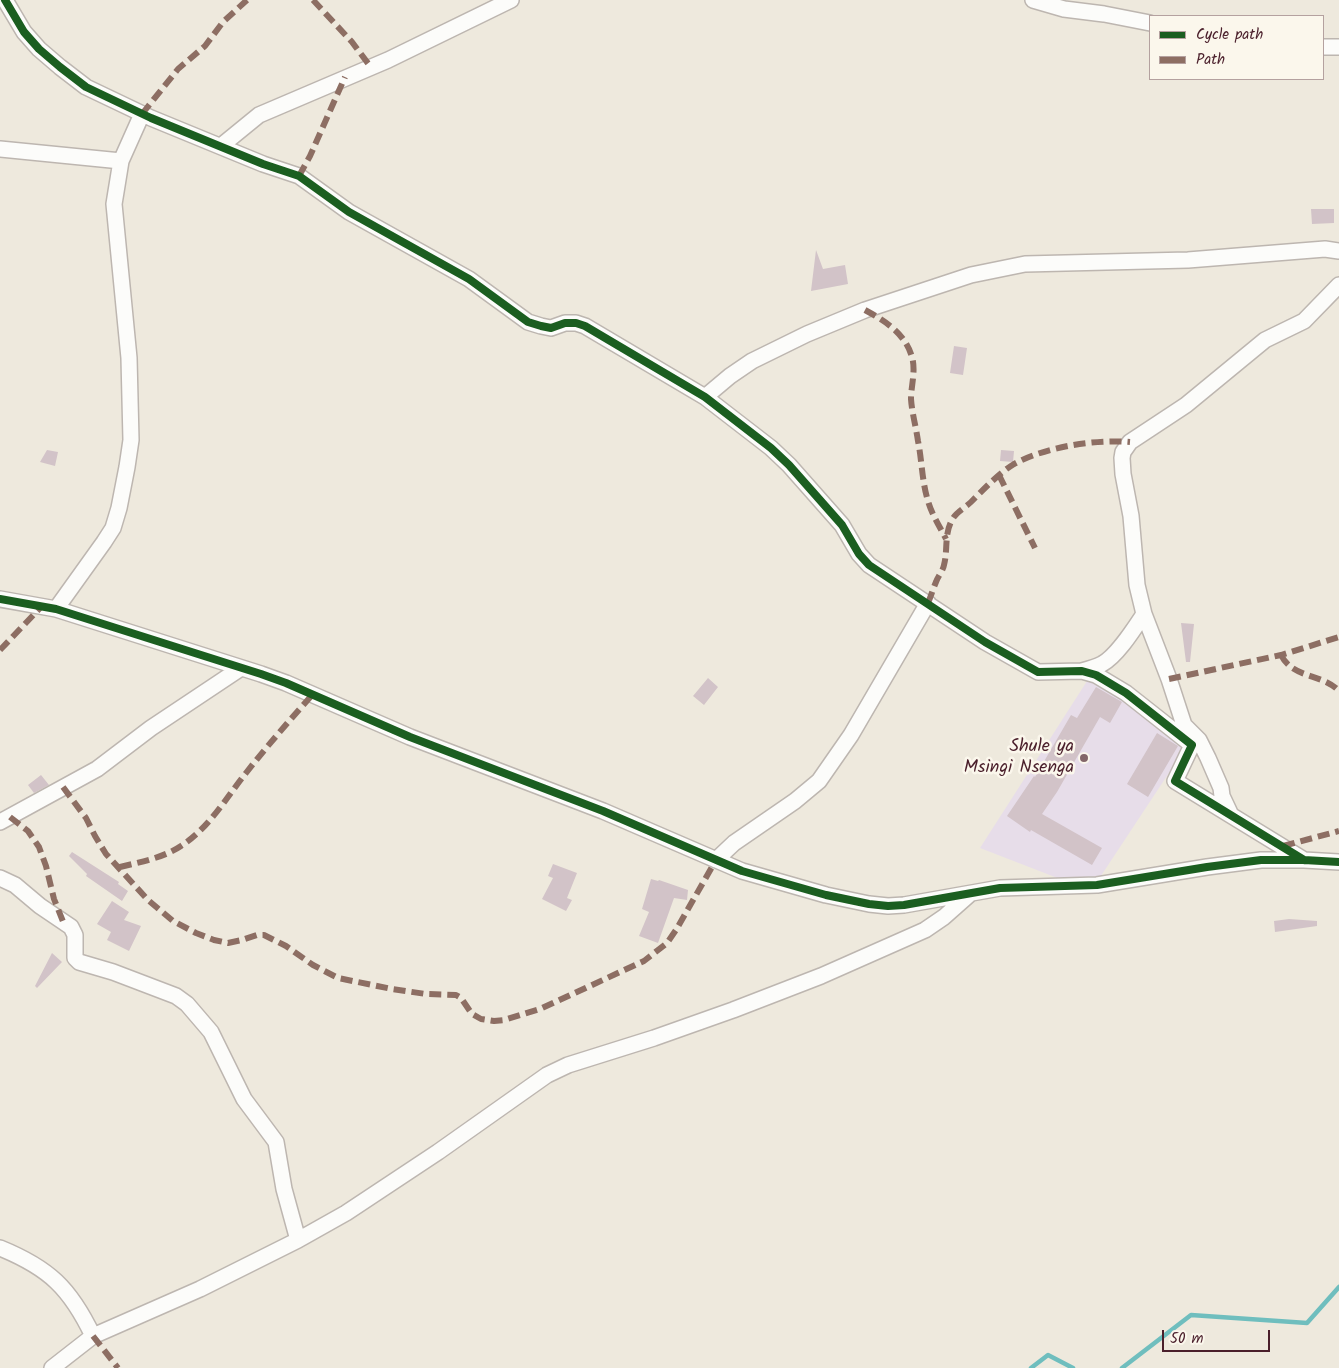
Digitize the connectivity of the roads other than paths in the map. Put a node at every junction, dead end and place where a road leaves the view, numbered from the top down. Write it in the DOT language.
graph roads {
  1 [pos="5,0"];
  2 [pos="511,0"];
  3 [pos="1033,0"];
  4 [pos="1149,23"];
  5 [pos="1324,47"];
  6 [pos="1339,47"];
  7 [pos="142,114"];
  8 [pos="221,146"];
  9 [pos="0,149"];
  10 [pos="121,161"];
  11 [pos="1339,251"];
  12 [pos="1339,286"];
  13 [pos="705,396"];
  14 [pos="0,599"];
  15 [pos="928,604"];
  16 [pos="56,609"];
  17 [pos="1144,614"];
  18 [pos="241,668"];
  19 [pos="1082,671"];
  20 [pos="1230,814"];
  21 [pos="3,816"];
  22 [pos="716,860"];
  23 [pos="1304,860"];
  24 [pos="1339,862"];
  25 [pos="0,878"];
  26 [pos="972,892"];
  27 [pos="298,1240"];
  28 [pos="0,1248"];
  29 [pos="93,1336"];
  30 [pos="52,1368"];
  1 -- 7 [label="street"];
  2 -- 8 [label="street"];
  3 -- 4 [label="street"];
  5 -- 6 [label="street"];
  7 -- 8 [label="street"];
  7 -- 10 [label="street"];
  8 -- 13 [label="street"];
  9 -- 10 [label="street"];
  10 -- 16 [label="street"];
  11 -- 13 [label="street"];
  12 -- 17 [label="street"];
  13 -- 15 [label="street"];
  14 -- 16 [label="street"];
  15 -- 19 [label="street"];
  15 -- 22 [label="street"];
  16 -- 18 [label="street"];
  17 -- 19 [label="street"];
  17 -- 20 [label="street"];
  18 -- 21 [label="street"];
  18 -- 22 [label="street"];
  19 -- 20 [label="street"];
  20 -- 23 [label="street"];
  22 -- 26 [label="street"];
  23 -- 24 [label="street"];
  23 -- 26 [label="street"];
  25 -- 27 [label="street"];
  26 -- 27 [label="street"];
  27 -- 29 [label="street"];
  28 -- 29 [label="street"];
  29 -- 30 [label="street"];
}
